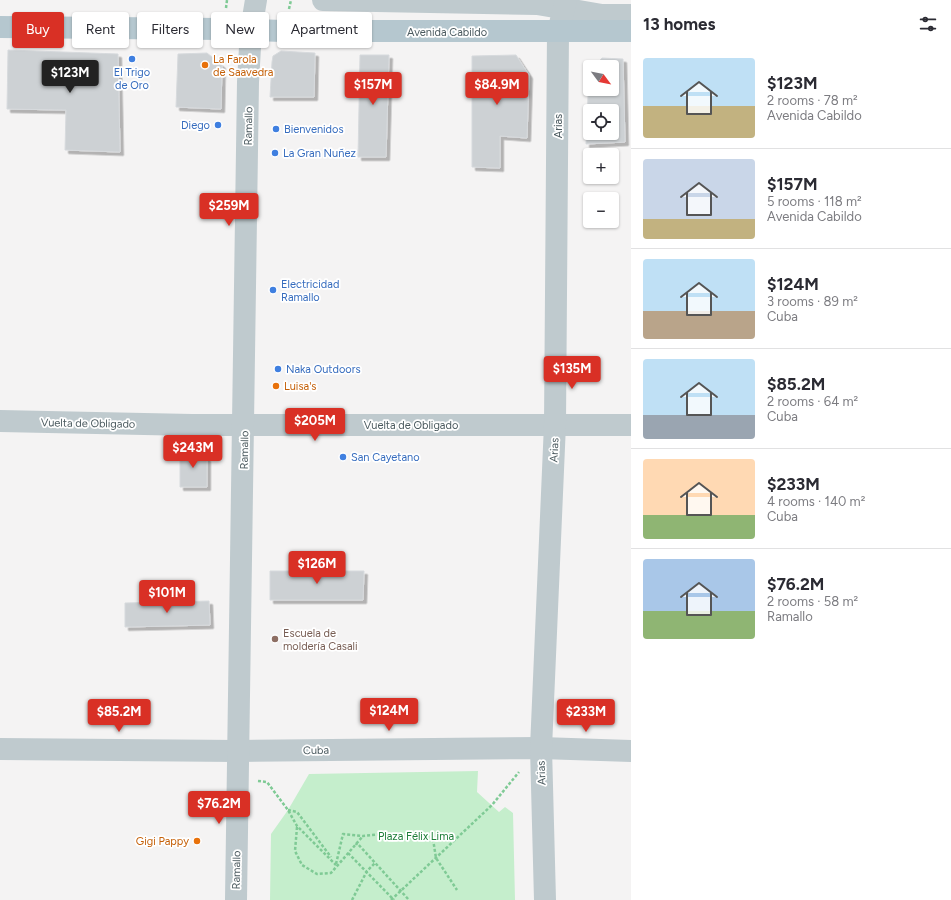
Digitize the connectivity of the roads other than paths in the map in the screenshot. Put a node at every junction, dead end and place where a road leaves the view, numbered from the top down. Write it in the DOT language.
graph roads {
  1 [pos="256,0"];
  2 [pos="323,0"];
  3 [pos="565,4"];
  4 [pos="254,12"];
  5 [pos="631,15"];
  6 [pos="0,27"];
  7 [pos="211,30"];
  8 [pos="269,30"];
  9 [pos="631,31"];
  10 [pos="558,32"];
  11 [pos="251,48"];
  12 [pos="0,422"];
  13 [pos="555,424"];
  14 [pos="244,425"];
  15 [pos="631,425"];
  16 [pos="541,748"];
  17 [pos="0,749"];
  18 [pos="237,751"];
  19 [pos="631,752"];
  20 [pos="236,900"];
  21 [pos="545,900"];
  1 -- 4 [label="street, Ramallo"];
  2 -- 3 [label="street"];
  3 -- 5 [label="street"];
  3 -- 10 [label="street, Arias"];
  6 -- 7 [label="main road, Avenida Cabildo"];
  8 -- 10 [label="main road, Avenida Cabildo"];
  9 -- 10 [label="main road, Avenida Cabildo"];
  10 -- 13 [label="street, Arias"];
  11 -- 14 [label="street, Ramallo"];
  12 -- 14 [label="street, Vuelta de Obligado"];
  13 -- 14 [label="street, Vuelta de Obligado"];
  13 -- 15 [label="street, Vuelta de Obligado"];
  13 -- 16 [label="street, Arias"];
  14 -- 18 [label="street, Ramallo"];
  16 -- 18 [label="street, Cuba"];
  16 -- 19 [label="street, Cuba"];
  16 -- 21 [label="street, Arias"];
  17 -- 18 [label="street, Cuba"];
  18 -- 20 [label="street, Ramallo"];
}
